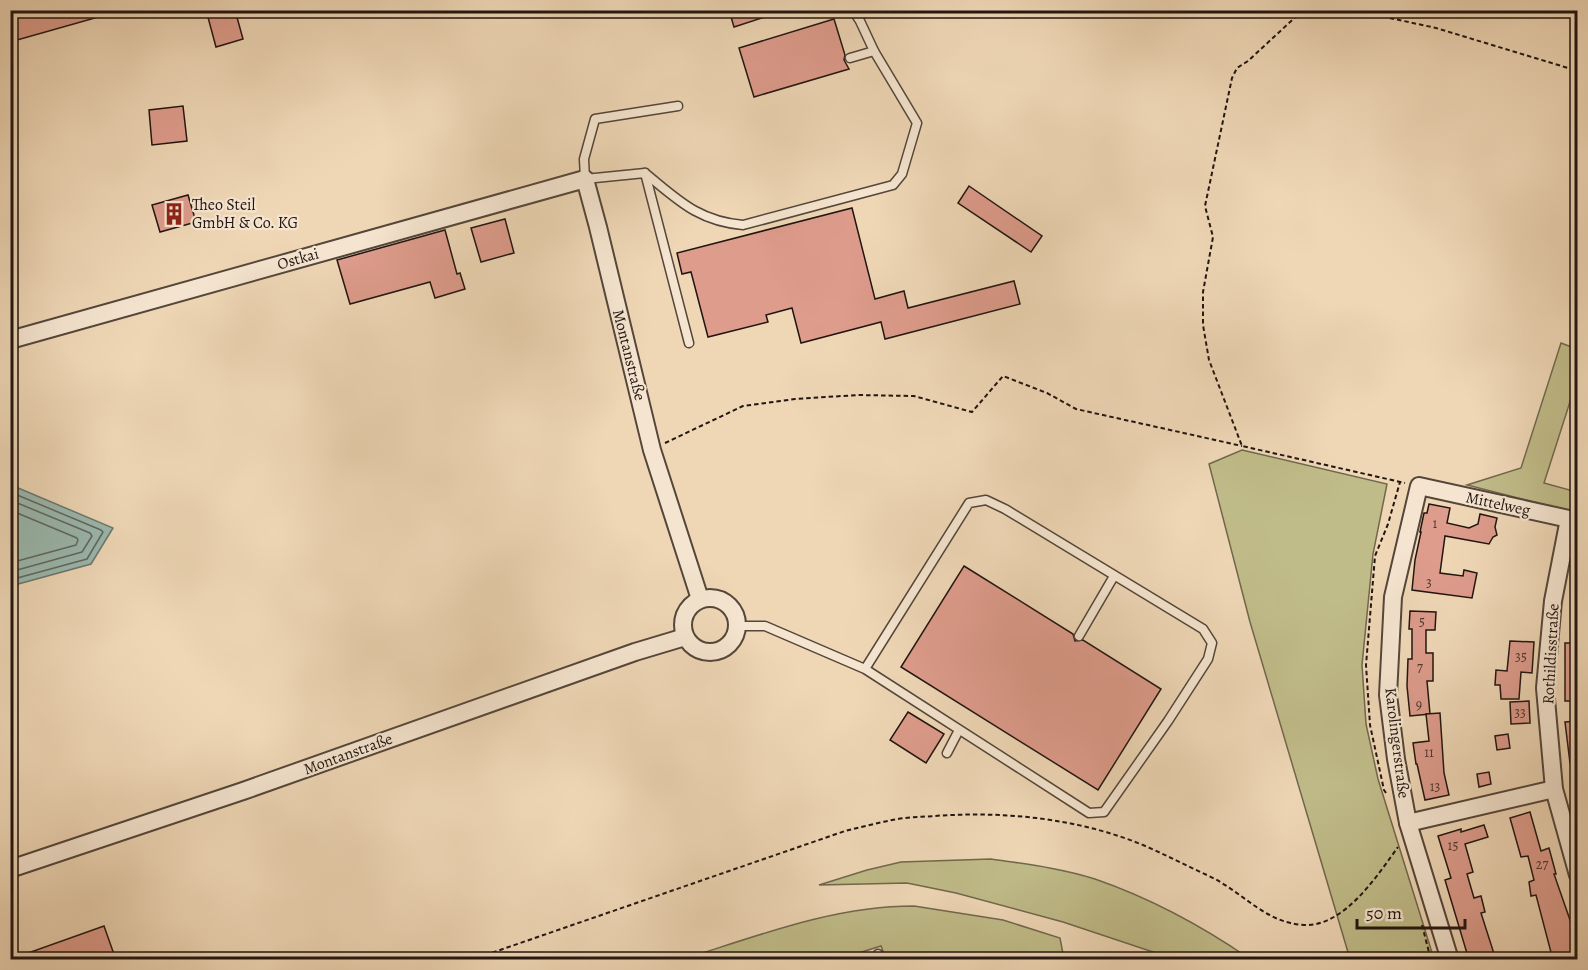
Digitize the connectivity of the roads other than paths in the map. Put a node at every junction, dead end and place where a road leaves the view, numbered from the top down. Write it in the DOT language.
graph roads {
  1 [pos="853,10"];
  2 [pos="874,51"];
  3 [pos="850,58"];
  4 [pos="678,106"];
  5 [pos="645,173"];
  6 [pos="585,179"];
  7 [pos="10,340"];
  8 [pos="689,343"];
  9 [pos="1419,486"];
  10 [pos="1573,520"];
  11 [pos="1114,576"];
  12 [pos="700,599"];
  13 [pos="738,626"];
  14 [pos="1079,636"];
  15 [pos="685,637"];
  16 [pos="865,669"];
  17 [pos="959,730"];
  18 [pos="947,753"];
  19 [pos="1554,789"];
  20 [pos="1408,823"];
  21 [pos="10,869"];
  22 [pos="1578,875"];
  23 [pos="1450,960"];
  1 -- 2 [label="lane"];
  2 -- 3 [label="lane"];
  2 -- 5 [label="lane"];
  4 -- 6 [label="lane"];
  5 -- 6 [label="lane"];
  5 -- 8 [label="lane"];
  6 -- 7 [label="street, Ostkai"];
  6 -- 12 [label="street, Montanstraße"];
  9 -- 10 [label="street, Mittelweg"];
  9 -- 20 [label="street, Karolingerstraße"];
  10 -- 19 [label="street, Rothildisstraße"];
  11 -- 14 [label="lane"];
  11 -- 16 [label="lane"];
  11 -- 17 [label="lane"];
  12 -- 13 [label="street"];
  12 -- 15 [label="street"];
  13 -- 15 [label="street"];
  13 -- 16 [label="lane"];
  15 -- 21 [label="street, Montanstraße"];
  16 -- 17 [label="lane"];
  17 -- 18 [label="lane"];
  19 -- 20 [label="street"];
  19 -- 22 [label="street, Rothildisstraße"];
  20 -- 23 [label="street, Karolingerstraße"];
}
